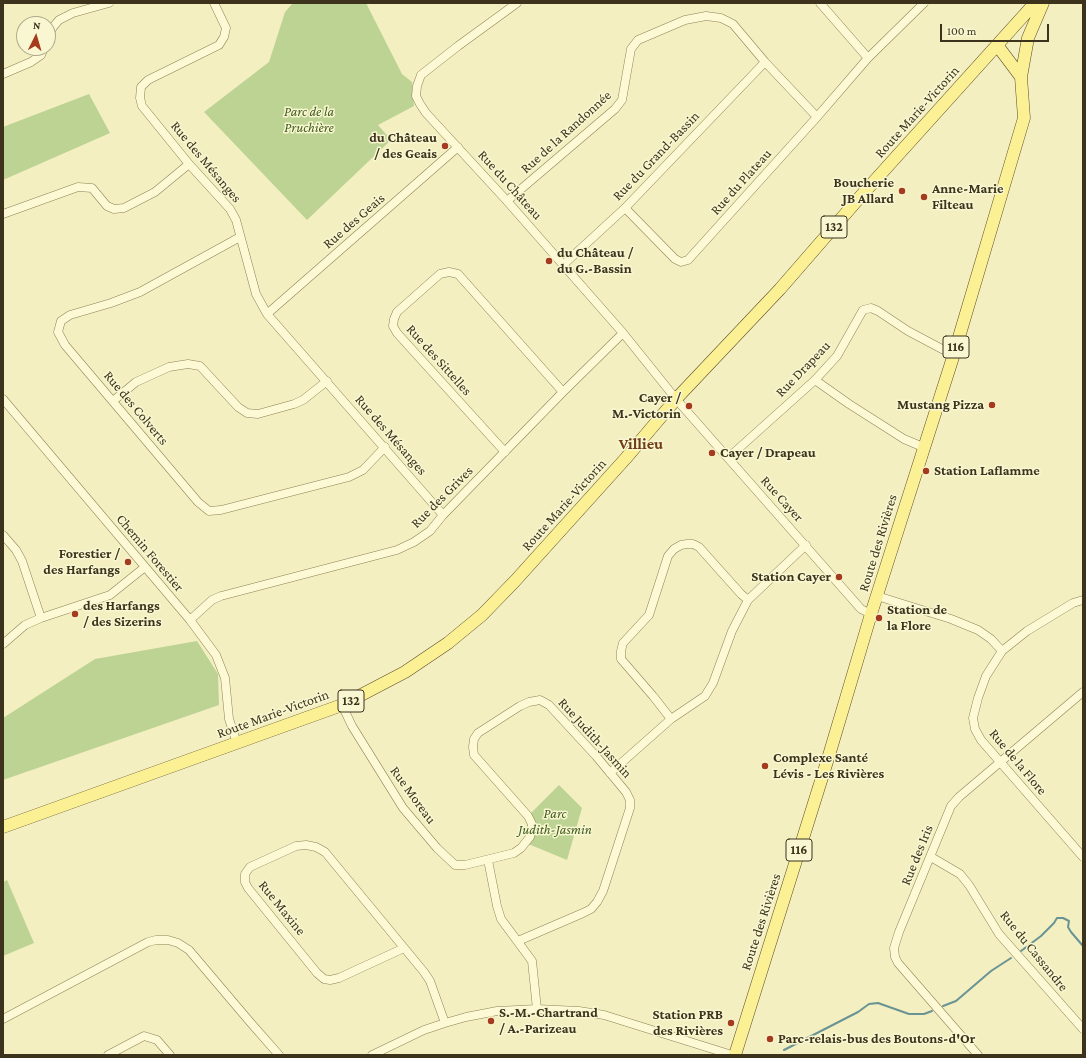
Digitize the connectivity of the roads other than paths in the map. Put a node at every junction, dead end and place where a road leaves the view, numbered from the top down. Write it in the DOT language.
graph roads {
  1 [pos="109,3"];
  2 [pos="214,3"];
  3 [pos="517,3"];
  4 [pos="820,3"];
  5 [pos="924,3"];
  6 [pos="1035,3"];
  7 [pos="1043,3"];
  8 [pos="56,24"];
  9 [pos="997,45"];
  10 [pos="40,56"];
  11 [pos="868,58"];
  12 [pos="764,62"];
  13 [pos="3,74"];
  14 [pos="1021,77"];
  15 [pos="817,117"];
  16 [pos="458,147"];
  17 [pos="189,164"];
  18 [pos="507,201"];
  19 [pos="625,208"];
  20 [pos="3,214"];
  21 [pos="240,237"];
  22 [pos="563,265"];
  23 [pos="267,314"];
  24 [pos="624,333"];
  25 [pos="954,354"];
  26 [pos="815,380"];
  27 [pos="327,382"];
  28 [pos="563,392"];
  29 [pos="3,399"];
  30 [pos="676,399"];
  31 [pos="113,401"];
  32 [pos="385,447"];
  33 [pos="923,447"];
  34 [pos="505,452"];
  35 [pos="728,458"];
  36 [pos="444,515"];
  37 [pos="3,535"];
  38 [pos="806,545"];
  39 [pos="145,567"];
  40 [pos="877,596"];
  41 [pos="748,600"];
  42 [pos="1083,600"];
  43 [pos="871,614"];
  44 [pos="41,618"];
  45 [pos="190,620"];
  46 [pos="3,644"];
  47 [pos="1002,651"];
  48 [pos="1083,692"];
  49 [pos="342,705"];
  50 [pos="671,719"];
  51 [pos="237,743"];
  52 [pos="1000,763"];
  53 [pos="610,773"];
  54 [pos="3,827"];
  55 [pos="931,857"];
  56 [pos="1083,857"];
  57 [pos="488,860"];
  58 [pos="518,941"];
  59 [pos="404,948"];
  60 [pos="537,1009"];
  61 [pos="3,1019"];
  62 [pos="445,1023"];
  63 [pos="1083,1029"];
  64 [pos="108,1055"];
  65 [pos="170,1055"];
  66 [pos="280,1055"];
  67 [pos="372,1055"];
  68 [pos="733,1055"];
  69 [pos="978,1055"];
  1 -- 8 [label="street"];
  2 -- 17 [label="street, Rue des Mésanges"];
  3 -- 16 [label="street, Rue du Château"];
  4 -- 11 [label="street"];
  5 -- 11 [label="street, Rue du Plateau"];
  6 -- 9 [label="main road, Route Marie-Victorin / 132"];
  7 -- 14 [label="main road, Route des Rivières"];
  9 -- 14 [label="main road"];
  9 -- 30 [label="main road, Route Marie-Victorin / 132"];
  10 -- 13 [label="street"];
  11 -- 15 [label="street, Rue du Plateau"];
  12 -- 15 [label="street, Rue de la Randonnée"];
  12 -- 18 [label="street, Rue de la Randonnée"];
  12 -- 19 [label="street, Rue du Grand-Bassin"];
  14 -- 25 [label="main road, Route des Rivières / 116"];
  15 -- 19 [label="street, Rue du Plateau"];
  16 -- 18 [label="street, Rue du Château"];
  16 -- 23 [label="street, Rue des Geais"];
  17 -- 20 [label="street"];
  17 -- 21 [label="street, Rue des Mésanges"];
  18 -- 22 [label="street, Rue du Château"];
  19 -- 22 [label="street, Rue du Grand-Bassin"];
  21 -- 23 [label="street, Rue des Mésanges"];
  21 -- 31 [label="street, Rue des Colverts"];
  22 -- 24 [label="street, Rue du Château"];
  23 -- 27 [label="street, Rue des Mésanges"];
  24 -- 28 [label="street, Rue des Grives"];
  24 -- 30 [label="street, Rue du Château"];
  25 -- 26 [label="street, Rue Drapeau"];
  25 -- 33 [label="main road, Route des Rivières / 116"];
  26 -- 33 [label="street"];
  26 -- 35 [label="street, Rue Drapeau"];
  27 -- 31 [label="street"];
  27 -- 32 [label="street, Rue des Mésanges"];
  28 -- 34 [label="street, Rue des Grives"];
  28 -- 34 [label="street, Rue des Sittelles"];
  29 -- 39 [label="street, Chemin Forestier"];
  30 -- 35 [label="street, Rue Cayer"];
  30 -- 49 [label="main road, Route Marie-Victorin / 132"];
  31 -- 32 [label="street, Rue des Colverts"];
  32 -- 36 [label="street, Rue des Mésanges"];
  33 -- 40 [label="main road, Route des Rivières / 116"];
  34 -- 36 [label="street, Rue des Grives"];
  35 -- 38 [label="street, Rue Cayer"];
  36 -- 45 [label="street, Rue des Grives"];
  37 -- 44 [label="street"];
  38 -- 41 [label="street"];
  38 -- 43 [label="street, Rue Cayer"];
  39 -- 44 [label="street"];
  39 -- 45 [label="street, Chemin Forestier"];
  40 -- 43 [label="main road, Route des Rivières / 116"];
  40 -- 47 [label="street"];
  41 -- 50 [label="street"];
  41 -- 50 [label="street"];
  42 -- 47 [label="street, Rue de la Flore"];
  43 -- 68 [label="main road, Route des Rivières / 116"];
  44 -- 46 [label="street"];
  45 -- 51 [label="street, Chemin Forestier"];
  47 -- 52 [label="street, Rue de la Flore"];
  48 -- 52 [label="street, Rue des Iris"];
  49 -- 51 [label="main road, Route Marie-Victorin / 132"];
  49 -- 57 [label="street, Rue Moreau"];
  50 -- 53 [label="street"];
  51 -- 54 [label="main road, Route Marie-Victorin / 132"];
  52 -- 55 [label="street, Rue des Iris"];
  52 -- 56 [label="street, Rue de la Flore"];
  53 -- 57 [label="street, Rue Judith-Jasmin"];
  53 -- 58 [label="street, Rue Judith-Jasmin"];
  55 -- 63 [label="street, Rue du Cassandre"];
  55 -- 69 [label="street, Rue des Iris"];
  57 -- 58 [label="street"];
  58 -- 60 [label="street"];
  59 -- 59 [label="street, Rue Maxine"];
  59 -- 62 [label="street, Rue Maxine"];
  60 -- 62 [label="street"];
  60 -- 68 [label="street"];
  61 -- 66 [label="street"];
  62 -- 67 [label="street"];
  64 -- 65 [label="street"];
}
